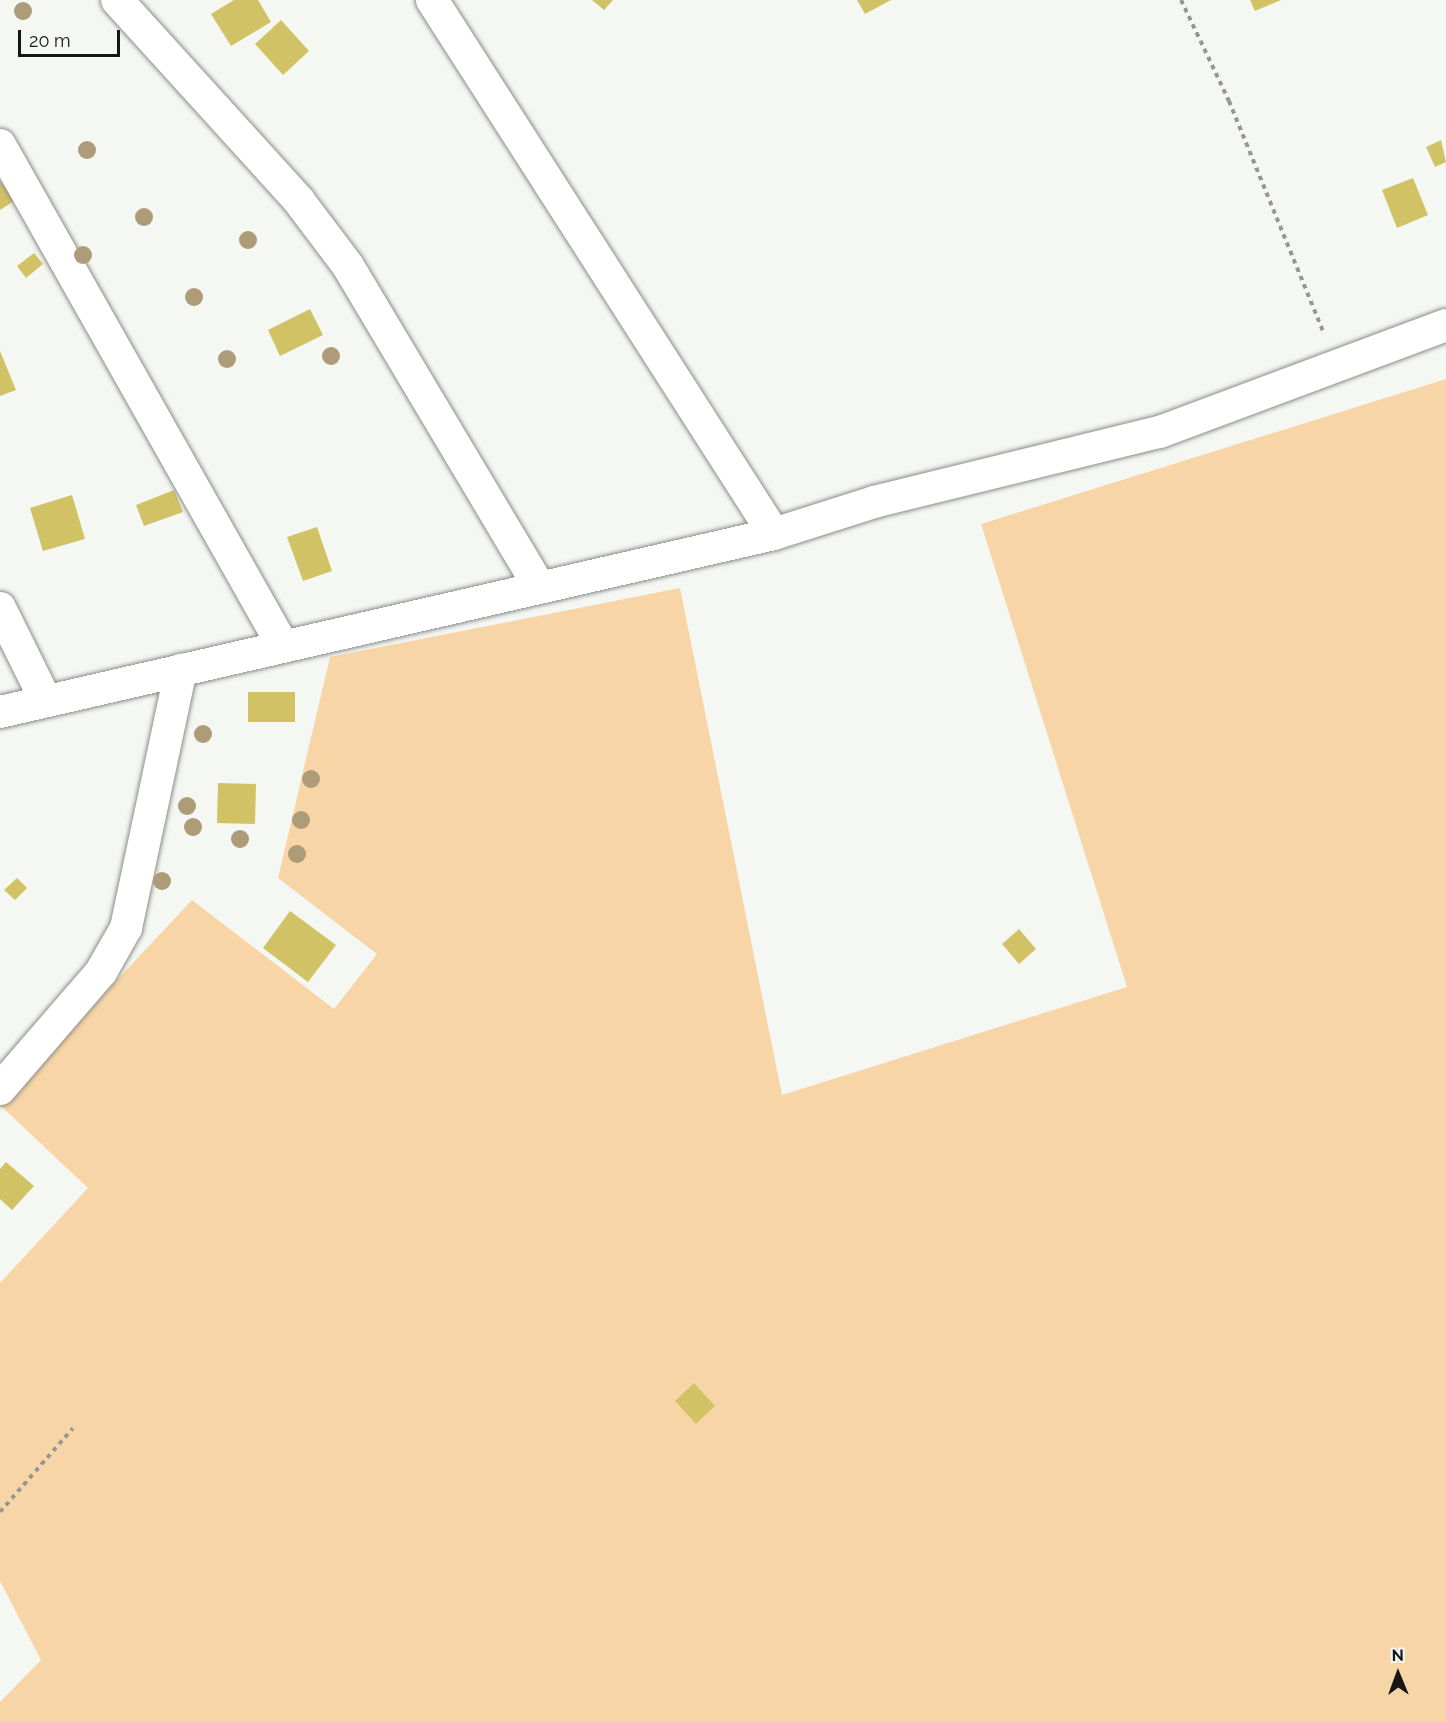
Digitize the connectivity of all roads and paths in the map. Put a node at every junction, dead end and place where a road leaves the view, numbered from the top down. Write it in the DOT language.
graph roads {
  1 [pos="117,0"];
  2 [pos="432,0"];
  3 [pos="1180,0"];
  4 [pos="0,145"];
  5 [pos="1446,325"];
  6 [pos="1337,366"];
  7 [pos="774,534"];
  8 [pos="539,587"];
  9 [pos="0,608"];
  10 [pos="283,646"];
  11 [pos="181,670"];
  12 [pos="46,701"];
  13 [pos="0,712"];
  14 [pos="0,1089"];
  15 [pos="73,1428"];
  16 [pos="0,1512"];
  1 -- 8 [label="street"];
  2 -- 7 [label="street"];
  3 -- 6 [label="path"];
  4 -- 10 [label="street"];
  5 -- 6 [label="street"];
  6 -- 7 [label="street"];
  7 -- 8 [label="street"];
  8 -- 10 [label="street"];
  9 -- 12 [label="street"];
  10 -- 11 [label="street"];
  11 -- 12 [label="street"];
  11 -- 14 [label="street"];
  12 -- 13 [label="street"];
  15 -- 16 [label="path"];
}
